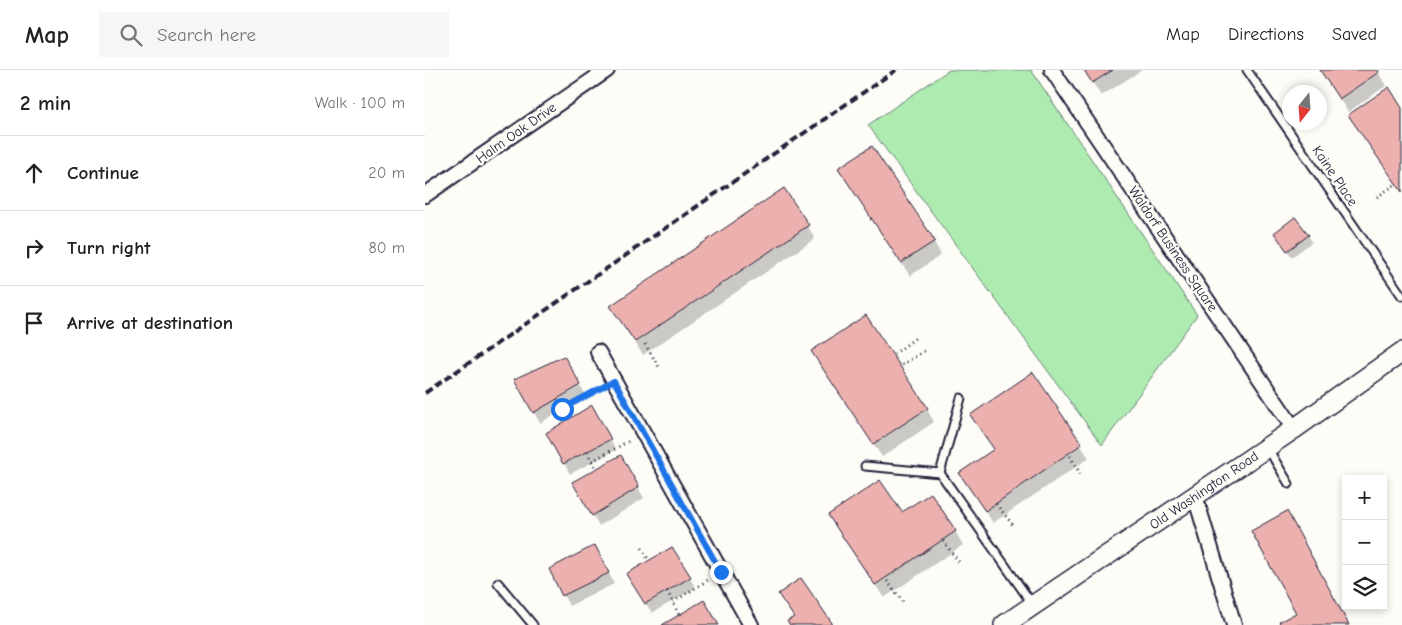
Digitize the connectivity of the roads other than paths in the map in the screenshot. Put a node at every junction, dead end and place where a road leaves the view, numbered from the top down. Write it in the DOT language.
graph roads {
  1 [pos="607,70"];
  2 [pos="1052,70"];
  3 [pos="1247,70"];
  4 [pos="425,195"];
  5 [pos="1402,296"];
  6 [pos="598,352"];
  7 [pos="1402,352"];
  8 [pos="961,398"];
  9 [pos="1294,429"];
  10 [pos="1267,447"];
  11 [pos="865,466"];
  12 [pos="940,473"];
  13 [pos="1289,484"];
  14 [pos="1195,496"];
  15 [pos="498,583"];
  16 [pos="1033,605"];
  17 [pos="1008,624"];
  18 [pos="533,625"];
  19 [pos="751,625"];
  20 [pos="1234,625"];
  1 -- 4 [label="street, Halm Oak Drive"];
  2 -- 9 [label="street, Waldorf Business Square"];
  3 -- 5 [label="lane, Kaine Place"];
  6 -- 19 [label="street"];
  7 -- 9 [label="main road, Old Washington Road"];
  8 -- 12 [label="lane"];
  9 -- 10 [label="main road, Old Washington Road"];
  10 -- 13 [label="lane"];
  10 -- 14 [label="main road, Old Washington Road"];
  11 -- 12 [label="lane"];
  12 -- 16 [label="lane"];
  14 -- 16 [label="main road, Old Washington Road"];
  14 -- 20 [label="street"];
  15 -- 18 [label="lane"];
  16 -- 17 [label="main road, Old Washington Road"];
}
